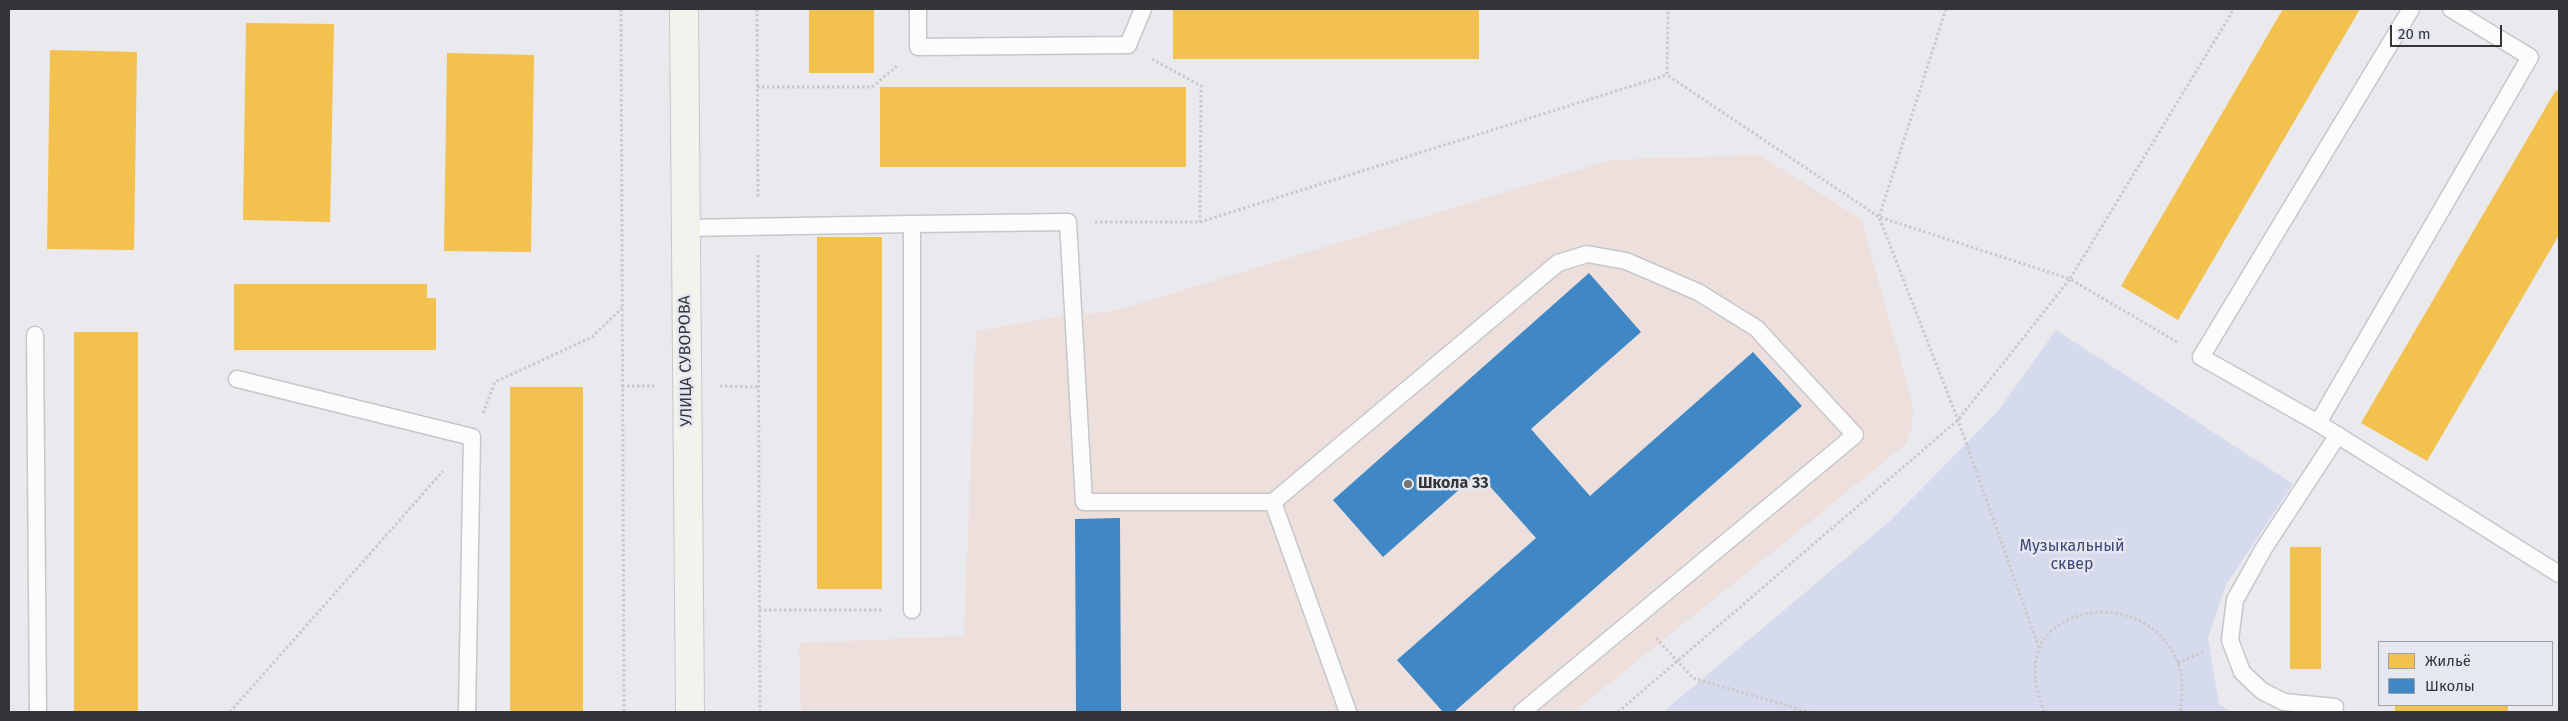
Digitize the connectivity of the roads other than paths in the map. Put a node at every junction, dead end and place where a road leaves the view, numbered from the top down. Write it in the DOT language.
graph roads {
  1 [pos="684,9"];
  2 [pos="918,9"];
  3 [pos="1143,9"];
  4 [pos="2411,9"];
  5 [pos="2451,9"];
  6 [pos="912,224"];
  7 [pos="685,228"];
  8 [pos="35,335"];
  9 [pos="237,379"];
  10 [pos="2318,423"];
  11 [pos="2338,435"];
  12 [pos="1273,502"];
  13 [pos="2559,574"];
  14 [pos="912,610"];
  15 [pos="2335,707"];
  16 [pos="38,712"];
  17 [pos="467,712"];
  18 [pos="690,712"];
  19 [pos="1348,712"];
  20 [pos="1522,712"];
  1 -- 7 [label="main road, УЛИЦА СУВОРОВА"];
  2 -- 3 [label="lane"];
  4 -- 10 [label="lane"];
  5 -- 10 [label="lane"];
  6 -- 7 [label="lane"];
  6 -- 12 [label="lane"];
  6 -- 14 [label="lane"];
  7 -- 18 [label="main road, УЛИЦА СУВОРОВА"];
  8 -- 16 [label="lane"];
  9 -- 17 [label="lane"];
  10 -- 11 [label="lane"];
  11 -- 13 [label="lane"];
  11 -- 15 [label="lane"];
  12 -- 19 [label="lane"];
  12 -- 20 [label="lane"];
}
